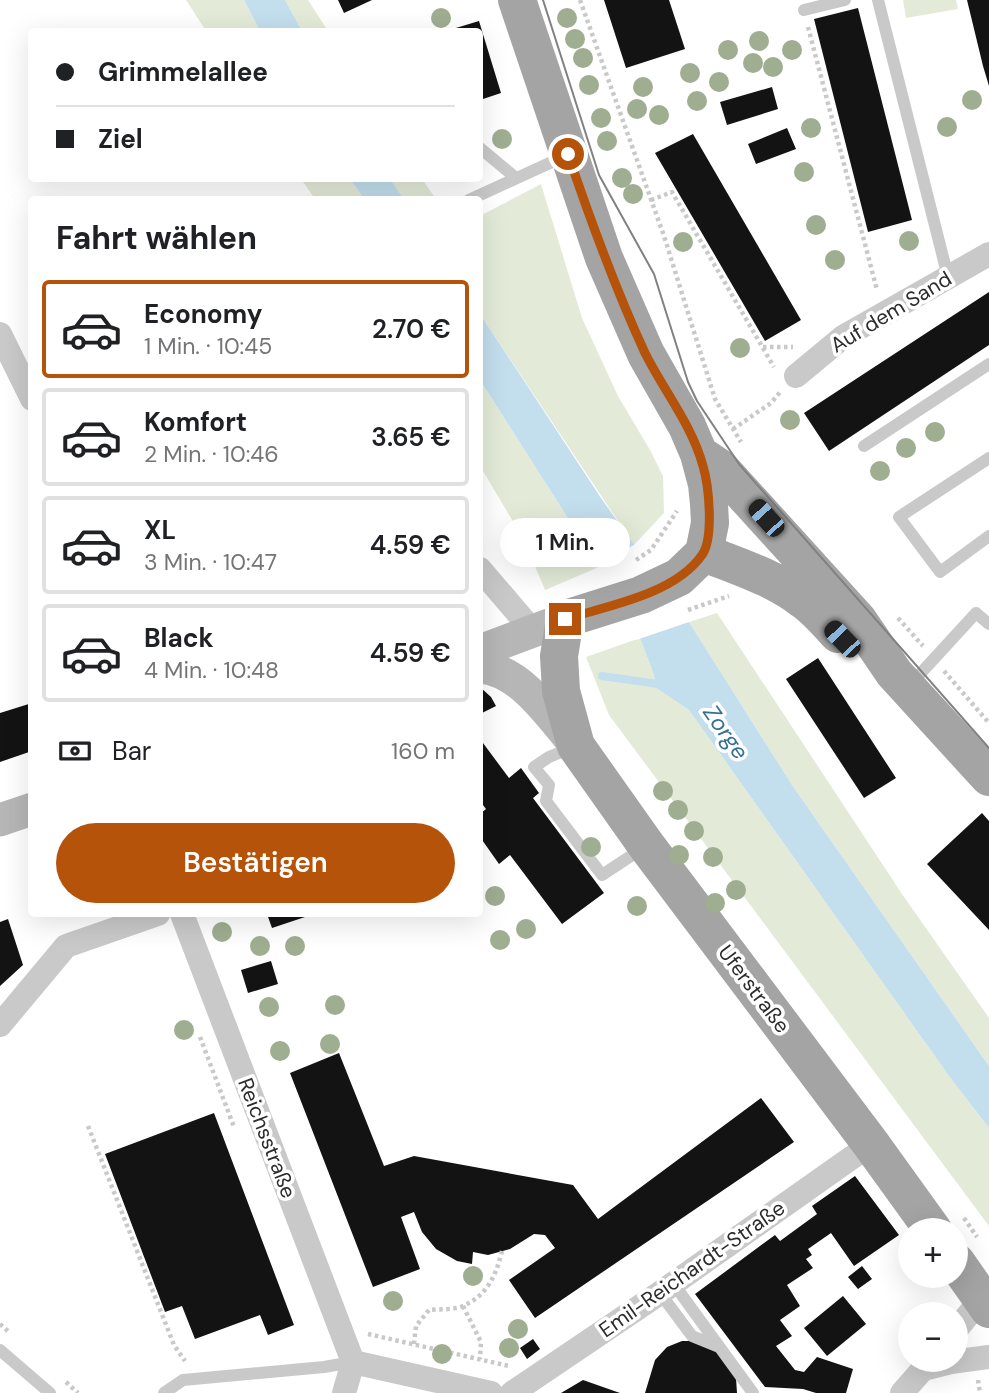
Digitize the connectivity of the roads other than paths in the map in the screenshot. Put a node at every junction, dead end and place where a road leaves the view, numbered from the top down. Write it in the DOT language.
graph roads {
  1 [pos="517,0"];
  2 [pos="845,0"];
  3 [pos="878,0"];
  4 [pos="804,10"];
  5 [pos="483,150"];
  6 [pos="568,154"];
  7 [pos="516,178"];
  8 [pos="478,196"];
  9 [pos="989,254"];
  10 [pos="948,277"];
  11 [pos="0,334"];
  12 [pos="989,364"];
  13 [pos="791,381"];
  14 [pos="28,391"];
  15 [pos="864,446"];
  16 [pos="699,453"];
  17 [pos="989,458"];
  18 [pos="989,536"];
  19 [pos="704,553"];
  20 [pos="483,571"];
  21 [pos="989,624"];
  22 [pos="549,625"];
  23 [pos="483,650"];
  24 [pos="483,668"];
  25 [pos="901,680"];
  26 [pos="576,746"];
  27 [pos="989,777"];
  28 [pos="28,810"];
  29 [pos="0,820"];
  30 [pos="646,845"];
  31 [pos="149,917"];
  32 [pos="183,917"];
  33 [pos="0,1025"];
  34 [pos="872,1144"];
  35 [pos="924,1218"];
  36 [pos="968,1279"];
  37 [pos="666,1288"];
  38 [pos="985,1303"];
  39 [pos="968,1319"];
  40 [pos="0,1350"];
  41 [pos="989,1357"];
  42 [pos="968,1360"];
  43 [pos="353,1362"];
  44 [pos="920,1372"];
  45 [pos="50,1393"];
  46 [pos="164,1393"];
  47 [pos="344,1393"];
  48 [pos="491,1393"];
  49 [pos="512,1393"];
  50 [pos="753,1393"];
  51 [pos="902,1393"];
  1 -- 6 [label="main road"];
  2 -- 4 [label="lane"];
  3 -- 10 [label="lane"];
  5 -- 7 [label="lane"];
  6 -- 7 [label="lane"];
  6 -- 16 [label="main road"];
  7 -- 8 [label="lane"];
  9 -- 10 [label="street, Auf dem Sand"];
  10 -- 13 [label="street, Auf dem Sand"];
  11 -- 14 [label="street"];
  12 -- 15 [label="lane"];
  16 -- 19 [label="main road"];
  16 -- 25 [label="main road"];
  17 -- 18 [label="lane"];
  19 -- 22 [label="main road"];
  19 -- 25 [label="main road"];
  20 -- 22 [label="street"];
  21 -- 25 [label="lane"];
  22 -- 23 [label="main road"];
  22 -- 26 [label="main road"];
  24 -- 26 [label="main road"];
  25 -- 27 [label="main road"];
  26 -- 30 [label="main road, Uferstraße"];
  26 -- 30 [label="lane"];
  28 -- 29 [label="main road"];
  30 -- 34 [label="main road, Uferstraße"];
  31 -- 33 [label="street"];
  32 -- 43 [label="street, Reichsstraße"];
  34 -- 35 [label="main road, Uferstraße"];
  34 -- 37 [label="street, Emil-Reichardt-Straße"];
  36 -- 38 [label="main road"];
  37 -- 49 [label="street, Emil-Reichardt-Straße"];
  37 -- 50 [label="lane"];
  38 -- 39 [label="street"];
  40 -- 45 [label="lane"];
  41 -- 42 [label="street"];
  43 -- 46 [label="lane"];
  43 -- 47 [label="street"];
  43 -- 48 [label="street"];
  44 -- 51 [label="street"];
}
